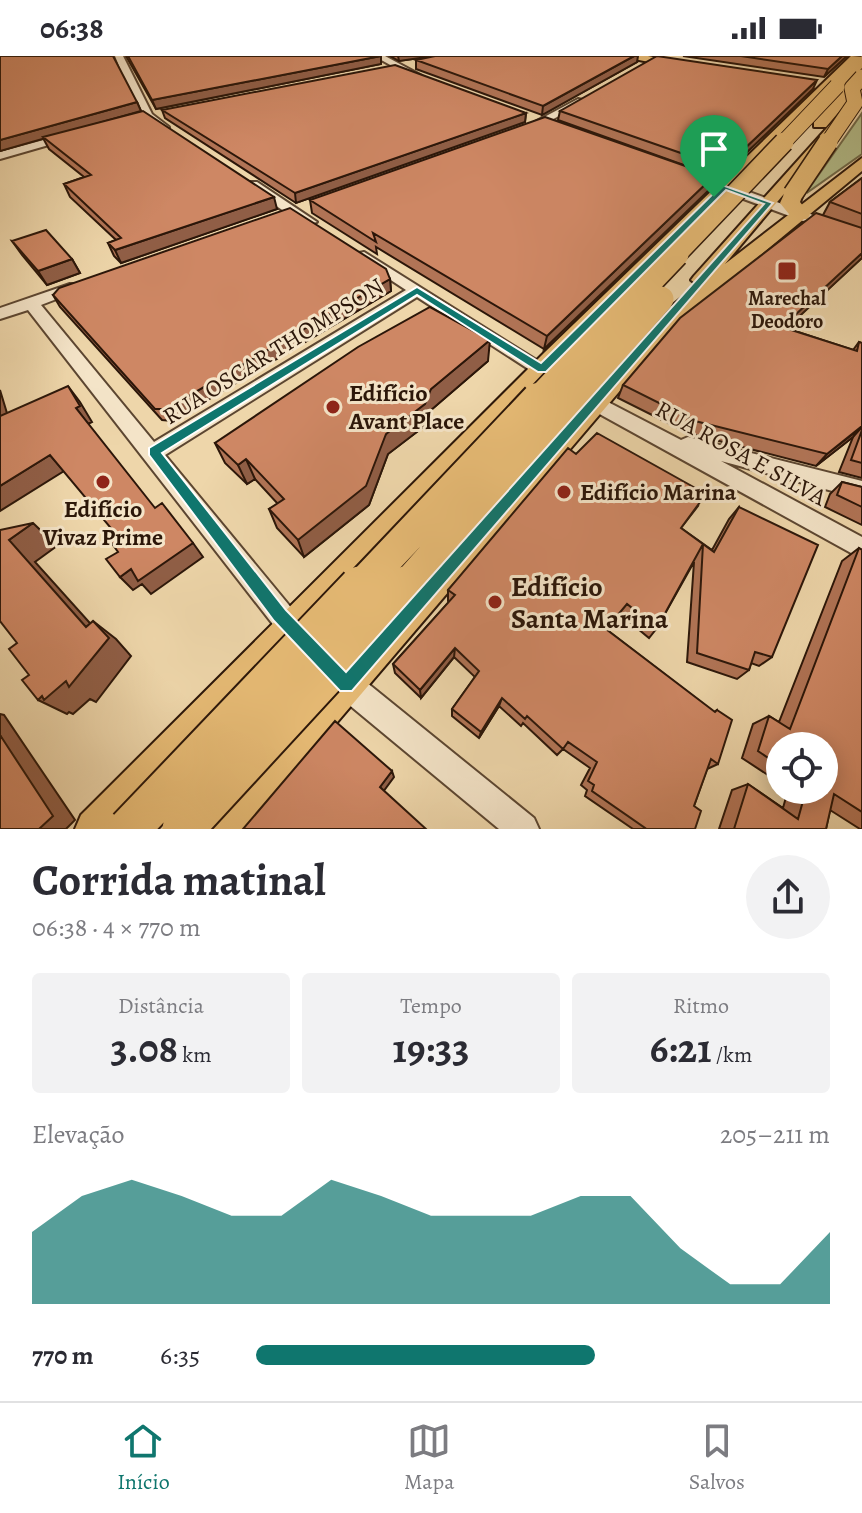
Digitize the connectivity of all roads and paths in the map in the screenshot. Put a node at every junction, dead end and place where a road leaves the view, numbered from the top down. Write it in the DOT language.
graph roads {
  1 [pos="119,56"];
  2 [pos="378,56"];
  3 [pos="625,56"];
  4 [pos="655,58"];
  5 [pos="423,61"];
  6 [pos="388,68"];
  7 [pos="702,68"];
  8 [pos="631,72"];
  9 [pos="850,75"];
  10 [pos="435,83"];
  11 [pos="590,96"];
  12 [pos="166,113"];
  13 [pos="148,116"];
  14 [pos="132,119"];
  15 [pos="538,120"];
  16 [pos="561,128"];
  17 [pos="80,133"];
  18 [pos="514,134"];
  19 [pos="180,138"];
  20 [pos="0,156"];
  21 [pos="862,163"];
  22 [pos="671,168"];
  23 [pos="245,180"];
  24 [pos="724,187"];
  25 [pos="313,203"];
  26 [pos="769,203"];
  27 [pos="285,213"];
  28 [pos="809,218"];
  29 [pos="319,227"];
  30 [pos="343,243"];
  31 [pos="92,281"];
  32 [pos="417,290"];
  33 [pos="31,303"];
  34 [pos="0,314"];
  35 [pos="668,320"];
  36 [pos="542,369"];
  37 [pos="595,403"];
  38 [pos="660,438"];
  39 [pos="154,452"];
  40 [pos="862,490"];
  41 [pos="862,549"];
  42 [pos="291,628"];
  43 [pos="346,685"];
  44 [pos="95,829"];
  45 [pos="129,829"];
  46 [pos="183,829"];
  47 [pos="219,829"];
  48 [pos="523,829"];
  1 -- 13 [label="street"];
  2 -- 6 [label="street"];
  3 -- 4 [label="main road"];
  4 -- 7 [label="main road"];
  4 -- 8 [label="street"];
  5 -- 6 [label="street"];
  6 -- 10 [label="street"];
  9 -- 24 [label="main road"];
  9 -- 26 [label="main road"];
  9 -- 28 [label="highway, bridge"];
  9 -- 45 [label="highway, bridge"];
  9 -- 46 [label="highway, bridge"];
  11 -- 15 [label="street"];
  12 -- 13 [label="street"];
  13 -- 14 [label="street"];
  13 -- 19 [label="street"];
  15 -- 16 [label="street"];
  15 -- 18 [label="street"];
  17 -- 20 [label="street"];
  21 -- 28 [label="main road"];
  22 -- 24 [label="street"];
  23 -- 27 [label="street"];
  24 -- 26 [label="street"];
  24 -- 36 [label="main road"];
  25 -- 27 [label="street"];
  26 -- 28 [label="street"];
  26 -- 35 [label="main road"];
  27 -- 29 [label="street"];
  28 -- 35 [label="main road"];
  30 -- 32 [label="street, RUA ROSA E SILVA"];
  31 -- 33 [label="street"];
  32 -- 36 [label="street, RUA ROSA E SILVA"];
  32 -- 39 [label="street, RUA OSCAR THOMPSON"];
  33 -- 34 [label="street"];
  33 -- 39 [label="street"];
  35 -- 37 [label="main road"];
  36 -- 37 [label="street, RUA ROSA E SILVA"];
  36 -- 42 [label="main road"];
  37 -- 38 [label="street, RUA ROSA E SILVA"];
  37 -- 43 [label="main road"];
  38 -- 40 [label="street"];
  38 -- 41 [label="street, RUA ROSA E SILVA"];
  39 -- 42 [label="street"];
  42 -- 43 [label="street"];
  42 -- 44 [label="main road"];
  43 -- 47 [label="main road"];
  43 -- 48 [label="street"];
}
